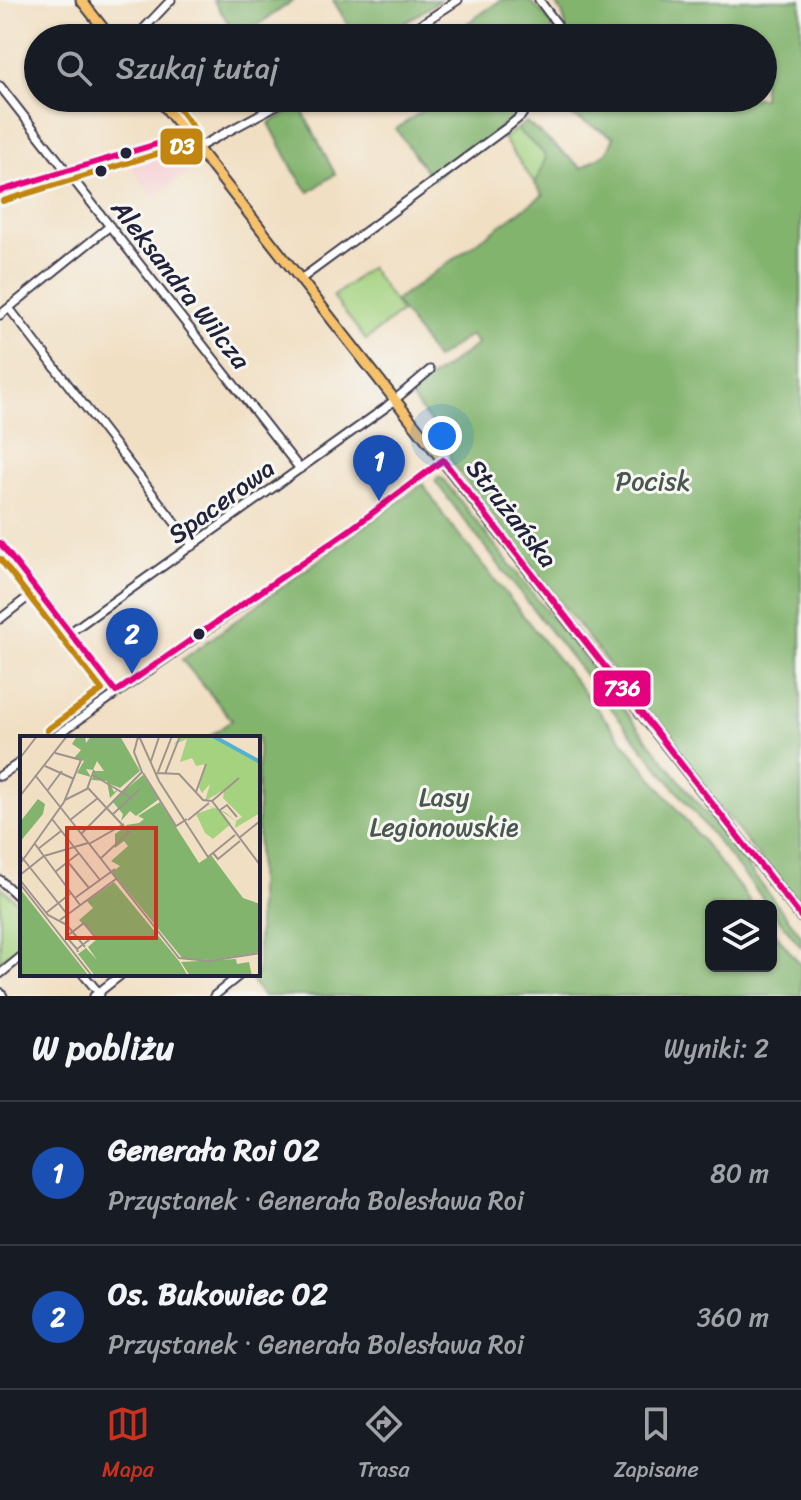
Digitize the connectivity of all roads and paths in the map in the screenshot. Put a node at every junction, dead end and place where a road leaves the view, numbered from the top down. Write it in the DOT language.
graph roads {
  1 [pos="81,0"];
  2 [pos="171,0"];
  3 [pos="458,0"];
  4 [pos="539,0"];
  5 [pos="100,24"];
  6 [pos="148,24"];
  7 [pos="421,24"];
  8 [pos="557,24"];
  9 [pos="0,86"];
  10 [pos="169,112"];
  11 [pos="264,112"];
  12 [pos="524,112"];
  13 [pos="187,135"];
  14 [pos="197,148"];
  15 [pos="68,171"];
  16 [pos="0,191"];
  17 [pos="110,226"];
  18 [pos="301,279"];
  19 [pos="9,308"];
  20 [pos="0,315"];
  21 [pos="430,370"];
  22 [pos="396,401"];
  23 [pos="443,460"];
  24 [pos="300,469"];
  25 [pos="0,543"];
  26 [pos="193,546"];
  27 [pos="37,590"];
  28 [pos="0,619"];
  29 [pos="69,633"];
  30 [pos="116,692"];
  31 [pos="56,736"];
  32 [pos="20,762"];
  33 [pos="0,776"];
  34 [pos="0,880"];
  35 [pos="20,898"];
  36 [pos="801,917"];
  37 [pos="20,958"];
  38 [pos="0,974"];
  39 [pos="84,976"];
  40 [pos="120,976"];
  41 [pos="239,976"];
  42 [pos="98,995"];
  43 [pos="214,996"];
  1 -- 5 [label="main road"];
  2 -- 6 [label="street"];
  3 -- 7 [label="street"];
  4 -- 8 [label="street"];
  9 -- 15 [label="street, Aleksandra Wilcza"];
  10 -- 13 [label="main road, Strużańska"];
  11 -- 14 [label="street"];
  12 -- 18 [label="street"];
  13 -- 14 [label="main road, Strużańska"];
  13 -- 15 [label="street"];
  14 -- 18 [label="main road, Strużańska"];
  15 -- 16 [label="street"];
  15 -- 17 [label="street, Aleksandra Wilcza"];
  17 -- 19 [label="street"];
  17 -- 24 [label="street, Aleksandra Wilcza"];
  18 -- 22 [label="main road, Strużańska"];
  19 -- 20 [label="street"];
  19 -- 26 [label="street"];
  21 -- 22 [label="street, Spacerowa"];
  22 -- 23 [label="main road, Strużańska"];
  22 -- 24 [label="street, Spacerowa"];
  23 -- 30 [label="street"];
  23 -- 36 [label="main road, Strużańska"];
  24 -- 26 [label="street, Spacerowa"];
  25 -- 27 [label="street"];
  26 -- 29 [label="street, Spacerowa"];
  27 -- 28 [label="street"];
  27 -- 29 [label="street"];
  29 -- 30 [label="street"];
  30 -- 31 [label="street"];
  32 -- 33 [label="street"];
  34 -- 35 [label="street"];
  37 -- 38 [label="street"];
  39 -- 42 [label="street"];
  40 -- 42 [label="street"];
  41 -- 43 [label="street"];
}
